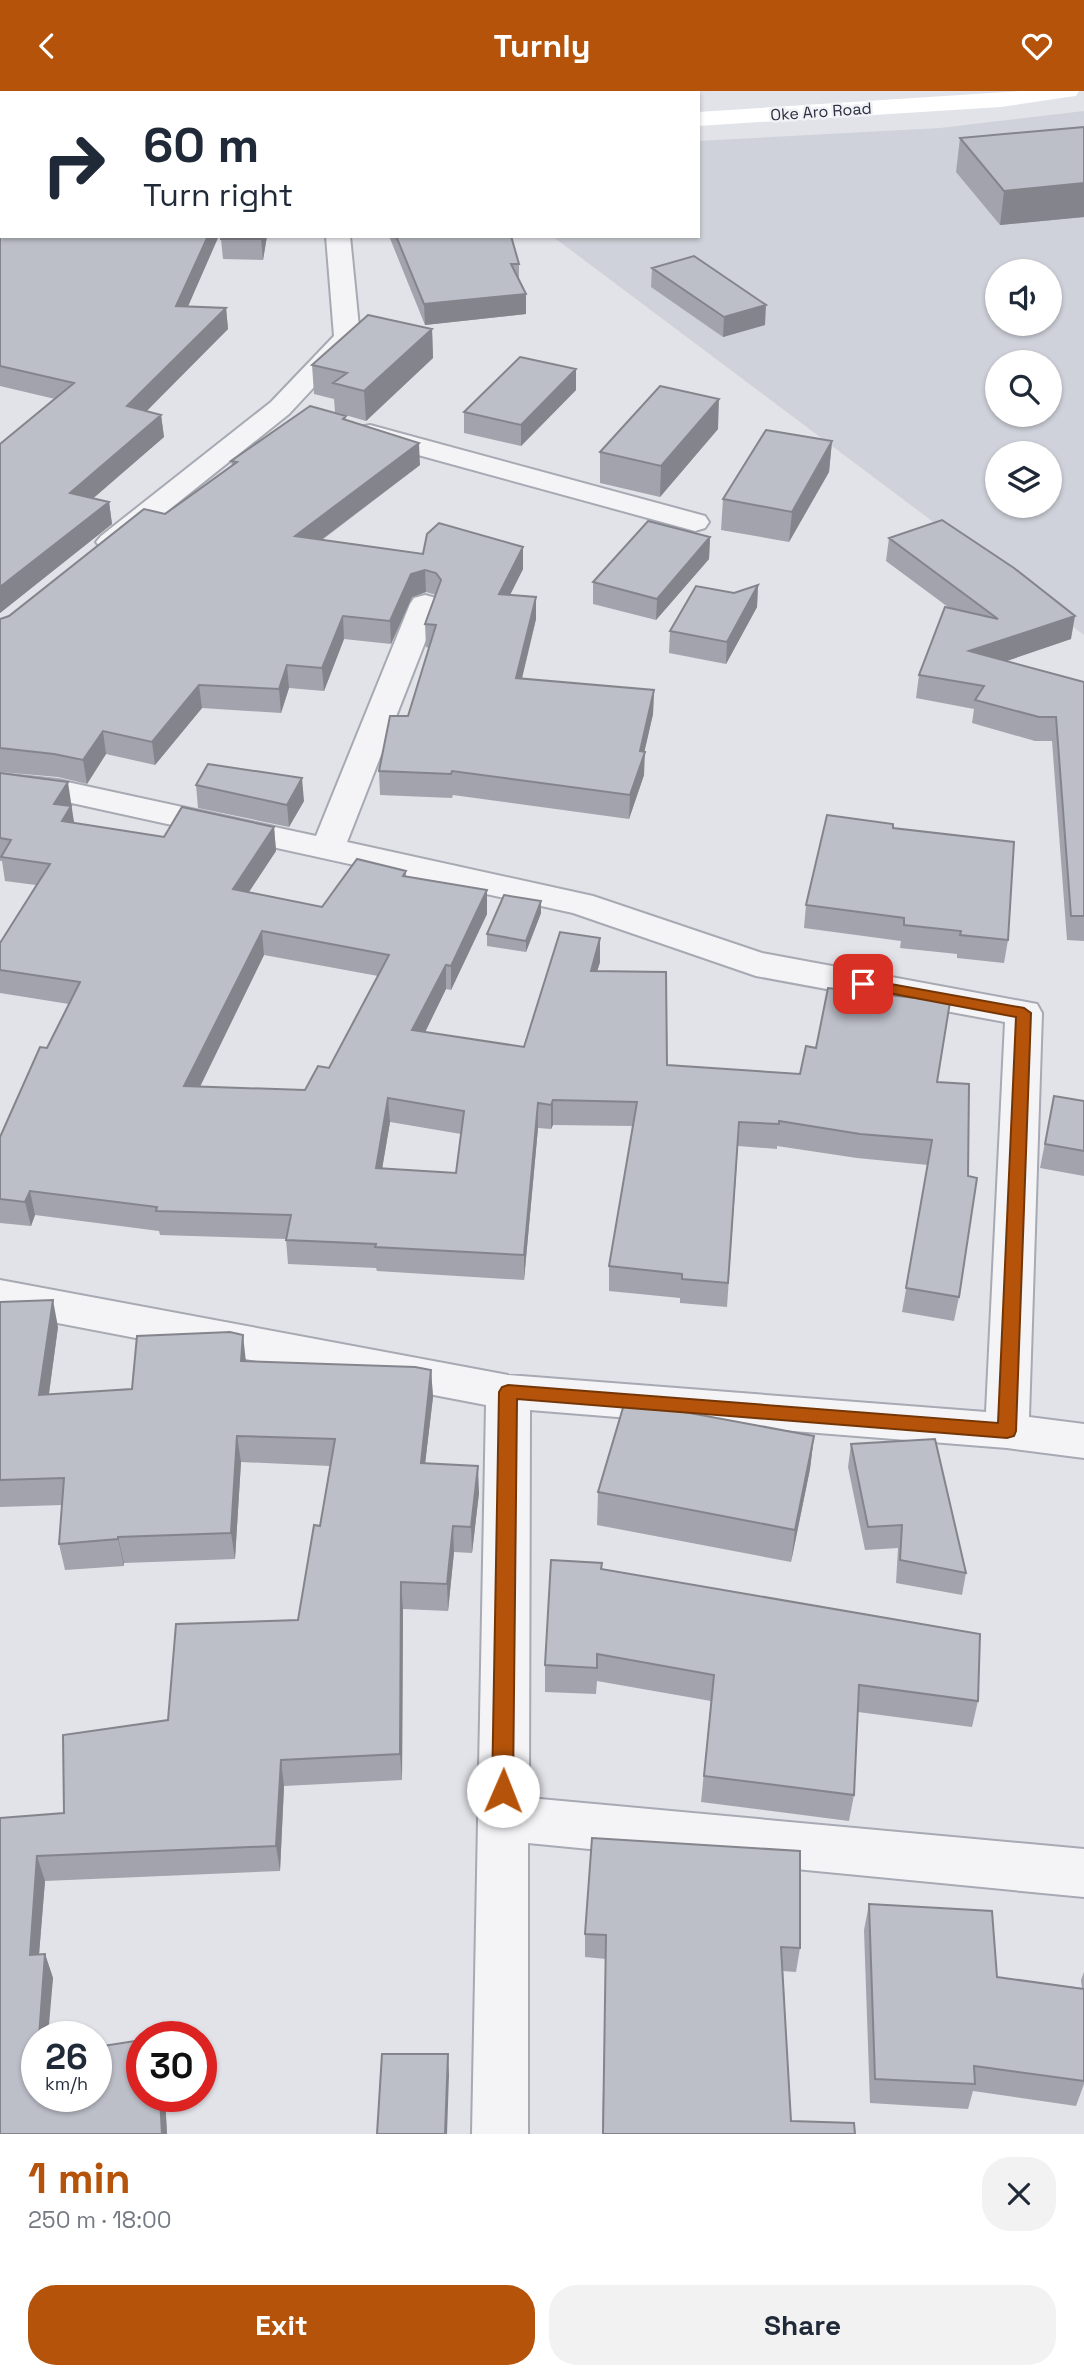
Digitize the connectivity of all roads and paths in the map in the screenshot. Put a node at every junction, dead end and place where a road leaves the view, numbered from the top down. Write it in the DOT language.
graph roads {
  1 [pos="1068,91"];
  2 [pos="994,95"];
  3 [pos="700,119"];
  4 [pos="338,238"];
  5 [pos="280,408"];
  6 [pos="307,416"];
  7 [pos="347,427"];
  8 [pos="695,522"];
  9 [pos="86,562"];
  10 [pos="425,604"];
  11 [pos="0,784"];
  12 [pos="328,848"];
  13 [pos="0,1296"];
  14 [pos="508,1392"];
  15 [pos="1007,1431"];
  16 [pos="1084,1441"];
  17 [pos="502,1818"];
  18 [pos="1084,1873"];
  19 [pos="500,2134"];
  1 -- 2 [label="main road, Oke Aro Road"];
  2 -- 3 [label="main road, Oke Aro Road"];
  4 -- 5 [label="street"];
  5 -- 6 [label="street"];
  5 -- 9 [label="street"];
  7 -- 8 [label="street"];
  10 -- 12 [label="street"];
  11 -- 12 [label="street"];
  12 -- 15 [label="street"];
  13 -- 14 [label="street"];
  14 -- 15 [label="street"];
  14 -- 17 [label="street"];
  15 -- 16 [label="street"];
  17 -- 18 [label="street"];
  17 -- 19 [label="street"];
}
